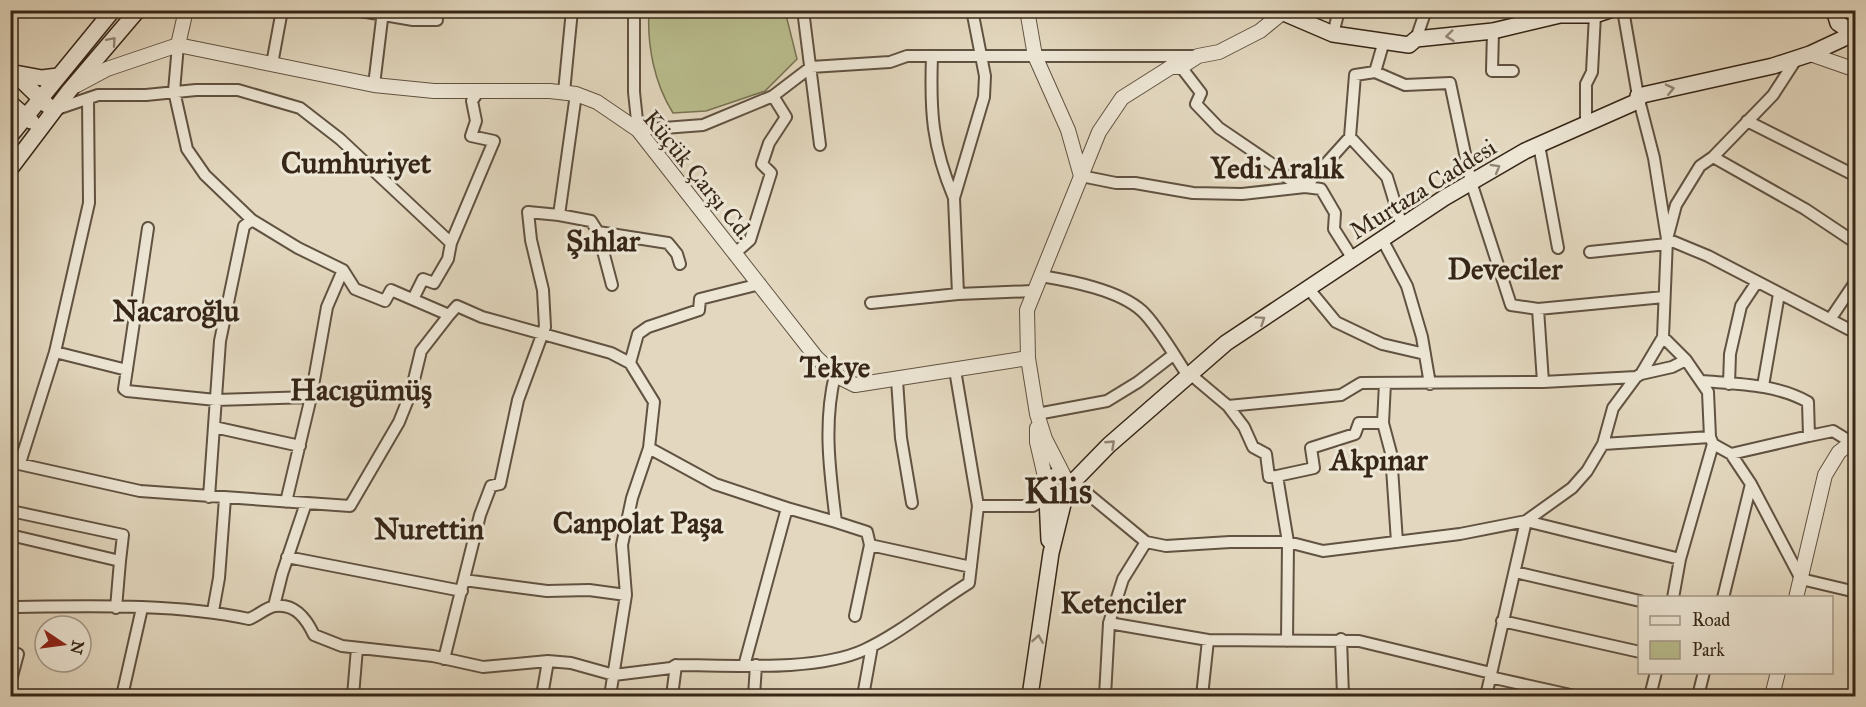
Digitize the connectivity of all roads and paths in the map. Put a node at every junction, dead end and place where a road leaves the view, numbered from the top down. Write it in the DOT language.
graph roads {
  1 [pos="113,10"];
  2 [pos="138,10"];
  3 [pos="186,10"];
  4 [pos="282,10"];
  5 [pos="355,10"];
  6 [pos="572,10"];
  7 [pos="634,10"];
  8 [pos="803,10"];
  9 [pos="972,10"];
  10 [pos="1027,10"];
  11 [pos="1340,10"];
  12 [pos="1426,10"];
  13 [pos="1611,10"];
  14 [pos="1623,10"];
  15 [pos="1834,10"];
  16 [pos="1279,12"];
  17 [pos="383,13"];
  18 [pos="1559,13"];
  19 [pos="1595,15"];
  20 [pos="437,20"];
  21 [pos="1493,31"];
  22 [pos="1333,34"];
  23 [pos="1854,35"];
  24 [pos="1416,39"];
  25 [pos="1384,41"];
  26 [pos="178,45"];
  27 [pos="932,56"];
  28 [pos="982,56"];
  29 [pos="1035,56"];
  30 [pos="1198,56"];
  31 [pos="1803,56"];
  32 [pos="272,64"];
  33 [pos="1180,67"];
  34 [pos="811,68"];
  35 [pos="1856,70"];
  36 [pos="13,71"];
  37 [pos="1513,71"];
  38 [pos="1375,72"];
  39 [pos="58,76"];
  40 [pos="374,85"];
  41 [pos="69,91"];
  42 [pos="174,91"];
  43 [pos="478,92"];
  44 [pos="570,93"];
  45 [pos="773,96"];
  46 [pos="1638,96"];
  47 [pos="40,99"];
  48 [pos="88,99"];
  49 [pos="10,103"];
  50 [pos="54,110"];
  51 [pos="25,116"];
  52 [pos="1747,120"];
  53 [pos="1586,125"];
  54 [pos="40,129"];
  55 [pos="638,130"];
  56 [pos="11,135"];
  57 [pos="1350,137"];
  58 [pos="820,145"];
  59 [pos="1539,145"];
  60 [pos="1713,157"];
  61 [pos="10,169"];
  62 [pos="1081,176"];
  63 [pos="1856,176"];
  64 [pos="1471,183"];
  65 [pos="1305,187"];
  66 [pos="954,198"];
  67 [pos="559,215"];
  68 [pos="252,220"];
  69 [pos="1402,226"];
  70 [pos="148,228"];
  71 [pos="598,232"];
  72 [pos="1382,239"];
  73 [pos="1667,242"];
  74 [pos="451,243"];
  75 [pos="1856,243"];
  76 [pos="1558,248"];
  77 [pos="1590,252"];
  78 [pos="734,254"];
  79 [pos="1353,259"];
  80 [pos="680,264"];
  81 [pos="343,270"];
  82 [pos="1041,276"];
  83 [pos="1856,281"];
  84 [pos="1757,282"];
  85 [pos="760,284"];
  86 [pos="612,285"];
  87 [pos="1308,288"];
  88 [pos="1033,291"];
  89 [pos="958,294"];
  90 [pos="1779,294"];
  91 [pos="1664,297"];
  92 [pos="413,299"];
  93 [pos="871,303"];
  94 [pos="1538,309"];
  95 [pos="449,315"];
  96 [pos="1831,318"];
  97 [pos="1856,333"];
  98 [pos="542,334"];
  99 [pos="1663,337"];
  100 [pos="56,352"];
  101 [pos="1425,354"];
  102 [pos="1173,355"];
  103 [pos="1028,358"];
  104 [pos="1686,360"];
  105 [pos="630,363"];
  106 [pos="127,370"];
  107 [pos="955,370"];
  108 [pos="835,375"];
  109 [pos="1189,375"];
  110 [pos="1639,375"];
  111 [pos="897,380"];
  112 [pos="1702,381"];
  113 [pos="1543,382"];
  114 [pos="1385,383"];
  115 [pos="1430,384"];
  116 [pos="1730,384"];
  117 [pos="1763,386"];
  118 [pos="311,397"];
  119 [pos="216,400"];
  120 [pos="1228,406"];
  121 [pos="1037,414"];
  122 [pos="1383,423"];
  123 [pos="214,427"];
  124 [pos="1809,436"];
  125 [pos="1712,440"];
  126 [pos="1853,440"];
  127 [pos="1603,444"];
  128 [pos="300,446"];
  129 [pos="649,447"];
  130 [pos="1731,454"];
  131 [pos="15,463"];
  132 [pos="1277,476"];
  133 [pos="1046,481"];
  134 [pos="1068,481"];
  135 [pos="1751,484"];
  136 [pos="209,497"];
  137 [pos="225,498"];
  138 [pos="1047,498"];
  139 [pos="1064,500"];
  140 [pos="286,502"];
  141 [pos="306,503"];
  142 [pos="912,503"];
  143 [pos="978,506"];
  144 [pos="787,508"];
  145 [pos="10,514"];
  146 [pos="1526,521"];
  147 [pos="836,522"];
  148 [pos="10,535"];
  149 [pos="1146,542"];
  150 [pos="1288,542"];
  151 [pos="1396,542"];
  152 [pos="870,545"];
  153 [pos="1050,553"];
  154 [pos="287,557"];
  155 [pos="1680,559"];
  156 [pos="120,561"];
  157 [pos="971,567"];
  158 [pos="1515,572"];
  159 [pos="1801,579"];
  160 [pos="463,585"];
  161 [pos="1856,592"];
  162 [pos="626,596"];
  163 [pos="1673,596"];
  164 [pos="1723,596"];
  165 [pos="1796,596"];
  166 [pos="1638,601"];
  167 [pos="274,606"];
  168 [pos="10,607"];
  169 [pos="116,608"];
  170 [pos="142,608"];
  171 [pos="213,611"];
  172 [pos="855,616"];
  173 [pos="1502,621"];
  174 [pos="1109,622"];
  175 [pos="1341,639"];
  176 [pos="1208,640"];
  177 [pos="1287,641"];
  178 [pos="872,646"];
  179 [pos="357,648"];
  180 [pos="10,652"];
  181 [pos="1638,652"];
  182 [pos="444,659"];
  183 [pos="548,661"];
  184 [pos="676,665"];
  185 [pos="756,665"];
  186 [pos="744,666"];
  187 [pos="1656,674"];
  188 [pos="1704,674"];
  189 [pos="1778,674"];
  190 [pos="614,675"];
  191 [pos="1490,675"];
  192 [pos="10,684"];
  193 [pos="122,696"];
  194 [pos="352,696"];
  195 [pos="542,696"];
  196 [pos="610,696"];
  197 [pos="672,696"];
  198 [pos="754,696"];
  199 [pos="863,696"];
  200 [pos="1030,696"];
  201 [pos="1105,696"];
  202 [pos="1202,696"];
  203 [pos="1343,696"];
  204 [pos="1486,696"];
  205 [pos="1575,696"];
  206 [pos="1650,696"];
  207 [pos="1698,696"];
  208 [pos="1772,696"];
  1 -- 39 [label="main road"];
  41 -- 2 [label="main road, one-way"];
  3 -- 26 [label="street"];
  4 -- 32 [label="street"];
  5 -- 17 [label="street"];
  6 -- 44 [label="street"];
  7 -- 55 [label="street"];
  8 -- 34 [label="street"];
  9 -- 28 [label="street"];
  10 -- 29 [label="street"];
  11 -- 22 [label="street"];
  12 -- 24 [label="street"];
  13 -- 19 [label="main road"];
  14 -- 46 [label="street"];
  15 -- 23 [label="main road"];
  16 -- 22 [label="main road"];
  16 -- 30 [label="street"];
  17 -- 20 [label="street"];
  17 -- 40 [label="street"];
  18 -- 19 [label="main road"];
  18 -- 21 [label="main road"];
  19 -- 53 [label="street"];
  21 -- 24 [label="main road, one-way"];
  21 -- 37 [label="street"];
  22 -- 25 [label="main road"];
  23 -- 31 [label="main road, Murtaza Caddesi"];
  24 -- 25 [label="main road"];
  25 -- 38 [label="street"];
  26 -- 32 [label="street, Küçük Çarşı Cd."];
  26 -- 41 [label="street"];
  26 -- 42 [label="street"];
  27 -- 28 [label="street"];
  27 -- 34 [label="street"];
  27 -- 66 [label="street"];
  28 -- 29 [label="street"];
  28 -- 66 [label="street"];
  29 -- 30 [label="street"];
  29 -- 62 [label="street"];
  30 -- 33 [label="street"];
  31 -- 35 [label="street"];
  46 -- 31 [label="main road, Murtaza Caddesi, one-way"];
  31 -- 52 [label="street"];
  32 -- 40 [label="street, Küçük Çarşı Cd."];
  33 -- 62 [label="street"];
  33 -- 65 [label="street"];
  34 -- 45 [label="street"];
  34 -- 58 [label="street"];
  36 -- 39 [label="main road"];
  36 -- 47 [label="main road"];
  38 -- 57 [label="street"];
  38 -- 64 [label="street"];
  39 -- 47 [label="main road"];
  40 -- 43 [label="street, Küçük Çarşı Cd."];
  41 -- 50 [label="main road"];
  42 -- 48 [label="street"];
  42 -- 68 [label="street"];
  42 -- 74 [label="street"];
  43 -- 44 [label="street, Küçük Çarşı Cd."];
  43 -- 74 [label="street"];
  44 -- 55 [label="street, Küçük Çarşı Cd."];
  44 -- 67 [label="street"];
  45 -- 55 [label="street"];
  45 -- 78 [label="street"];
  46 -- 53 [label="main road, Murtaza Caddesi"];
  46 -- 73 [label="street"];
  47 -- 50 [label="main road"];
  47 -- 51 [label="main road"];
  48 -- 50 [label="street"];
  48 -- 100 [label="street"];
  49 -- 51 [label="main road"];
  50 -- 54 [label="main road"];
  51 -- 54 [label="main road"];
  51 -- 56 [label="main road"];
  52 -- 60 [label="street"];
  52 -- 63 [label="street"];
  53 -- 59 [label="main road, Murtaza Caddesi"];
  54 -- 61 [label="main road"];
  55 -- 78 [label="street, Küçük Çarşı Cd."];
  57 -- 65 [label="street"];
  57 -- 69 [label="street"];
  64 -- 59 [label="main road, Murtaza Caddesi, one-way"];
  59 -- 76 [label="street"];
  60 -- 73 [label="street"];
  60 -- 75 [label="street"];
  62 -- 65 [label="street"];
  62 -- 82 [label="street"];
  64 -- 69 [label="main road, Murtaza Caddesi"];
  64 -- 94 [label="street"];
  65 -- 79 [label="street"];
  66 -- 89 [label="street"];
  67 -- 71 [label="street"];
  67 -- 98 [label="street"];
  68 -- 81 [label="street"];
  68 -- 119 [label="street"];
  69 -- 72 [label="main road, Murtaza Caddesi"];
  70 -- 106 [label="street"];
  71 -- 80 [label="street"];
  71 -- 86 [label="street"];
  72 -- 79 [label="main road, Murtaza Caddesi"];
  72 -- 101 [label="street"];
  73 -- 77 [label="street"];
  73 -- 84 [label="street"];
  73 -- 91 [label="street"];
  74 -- 92 [label="street"];
  78 -- 85 [label="street, Küçük Çarşı Cd."];
  79 -- 87 [label="main road, Murtaza Caddesi"];
  81 -- 92 [label="street"];
  81 -- 118 [label="street"];
  82 -- 88 [label="street"];
  82 -- 102 [label="street"];
  83 -- 96 [label="street"];
  84 -- 90 [label="street"];
  84 -- 116 [label="street"];
  85 -- 105 [label="street"];
  85 -- 108 [label="street, Küçük Çarşı Cd."];
  87 -- 101 [label="street"];
  109 -- 87 [label="main road, Murtaza Caddesi, one-way"];
  88 -- 89 [label="street"];
  88 -- 103 [label="street"];
  89 -- 93 [label="street"];
  90 -- 96 [label="street"];
  90 -- 117 [label="street"];
  91 -- 94 [label="street"];
  91 -- 99 [label="street"];
  92 -- 95 [label="street"];
  94 -- 113 [label="street"];
  95 -- 98 [label="street"];
  95 -- 141 [label="street"];
  96 -- 97 [label="street"];
  98 -- 105 [label="street"];
  98 -- 160 [label="street"];
  99 -- 104 [label="street"];
  99 -- 110 [label="street"];
  100 -- 106 [label="street"];
  100 -- 131 [label="street"];
  101 -- 115 [label="street"];
  102 -- 109 [label="street"];
  102 -- 121 [label="street"];
  103 -- 107 [label="street, Küçük Çarşı Cd."];
  103 -- 121 [label="street"];
  104 -- 110 [label="street"];
  104 -- 112 [label="street"];
  105 -- 129 [label="street"];
  106 -- 119 [label="street"];
  107 -- 111 [label="street, Küçük Çarşı Cd."];
  107 -- 143 [label="street"];
  108 -- 111 [label="street, Küçük Çarşı Cd."];
  108 -- 147 [label="street"];
  109 -- 120 [label="street"];
  134 -- 109 [label="main road, Murtaza Caddesi, one-way"];
  110 -- 113 [label="street"];
  110 -- 127 [label="street"];
  111 -- 142 [label="street"];
  112 -- 116 [label="street"];
  112 -- 125 [label="street"];
  113 -- 115 [label="street"];
  114 -- 115 [label="street"];
  114 -- 120 [label="street"];
  114 -- 122 [label="street"];
  116 -- 117 [label="street"];
  117 -- 124 [label="street"];
  118 -- 119 [label="street"];
  118 -- 128 [label="street"];
  119 -- 123 [label="street"];
  120 -- 132 [label="street"];
  121 -- 133 [label="street"];
  121 -- 134 [label="street"];
  122 -- 132 [label="street"];
  122 -- 151 [label="street"];
  123 -- 128 [label="street"];
  123 -- 136 [label="street"];
  124 -- 126 [label="street"];
  124 -- 130 [label="street"];
  125 -- 127 [label="street"];
  125 -- 130 [label="street"];
  125 -- 155 [label="street"];
  126 -- 159 [label="street"];
  127 -- 146 [label="street"];
  128 -- 140 [label="street"];
  129 -- 144 [label="street"];
  129 -- 162 [label="street"];
  130 -- 135 [label="street"];
  131 -- 136 [label="street"];
  132 -- 150 [label="street"];
  133 -- 134 [label="main road"];
  133 -- 138 [label="main road"];
  134 -- 139 [label="main road"];
  134 -- 149 [label="street"];
  135 -- 159 [label="street"];
  135 -- 164 [label="street"];
  136 -- 137 [label="street"];
  137 -- 140 [label="street"];
  137 -- 171 [label="street"];
  138 -- 139 [label="main road"];
  138 -- 143 [label="street"];
  138 -- 153 [label="main road"];
  139 -- 153 [label="main road"];
  140 -- 141 [label="street"];
  141 -- 154 [label="street"];
  143 -- 157 [label="street"];
  144 -- 147 [label="street"];
  144 -- 186 [label="street"];
  145 -- 156 [label="street"];
  146 -- 151 [label="street"];
  146 -- 155 [label="street"];
  146 -- 158 [label="street"];
  147 -- 152 [label="street"];
  148 -- 156 [label="street"];
  149 -- 150 [label="street"];
  149 -- 174 [label="street"];
  150 -- 151 [label="street"];
  150 -- 177 [label="street"];
  152 -- 157 [label="street"];
  152 -- 172 [label="street"];
  200 -- 153 [label="main road, one-way"];
  154 -- 160 [label="street"];
  154 -- 167 [label="street"];
  155 -- 163 [label="street"];
  156 -- 169 [label="street"];
  157 -- 178 [label="street"];
  158 -- 166 [label="street"];
  158 -- 173 [label="street"];
  159 -- 161 [label="street"];
  159 -- 165 [label="street"];
  160 -- 162 [label="street"];
  160 -- 182 [label="street"];
  162 -- 190 [label="street"];
  167 -- 171 [label="street"];
  167 -- 179 [label="street"];
  168 -- 169 [label="street"];
  169 -- 170 [label="street"];
  170 -- 171 [label="street"];
  170 -- 193 [label="street"];
  173 -- 181 [label="street"];
  173 -- 191 [label="street"];
  174 -- 176 [label="street"];
  174 -- 201 [label="street"];
  175 -- 177 [label="street"];
  175 -- 191 [label="street"];
  175 -- 203 [label="street"];
  176 -- 177 [label="street"];
  176 -- 202 [label="street"];
  178 -- 185 [label="street"];
  178 -- 199 [label="street"];
  179 -- 182 [label="street"];
  179 -- 194 [label="street"];
  180 -- 192 [label="street"];
  182 -- 183 [label="street"];
  183 -- 190 [label="street"];
  183 -- 195 [label="street"];
  184 -- 186 [label="street"];
  184 -- 190 [label="street"];
  184 -- 197 [label="street"];
  185 -- 186 [label="street"];
  185 -- 198 [label="street"];
  187 -- 206 [label="street"];
  188 -- 207 [label="street"];
  189 -- 208 [label="street"];
  190 -- 196 [label="street"];
  191 -- 204 [label="street"];
  191 -- 205 [label="street"];
}
